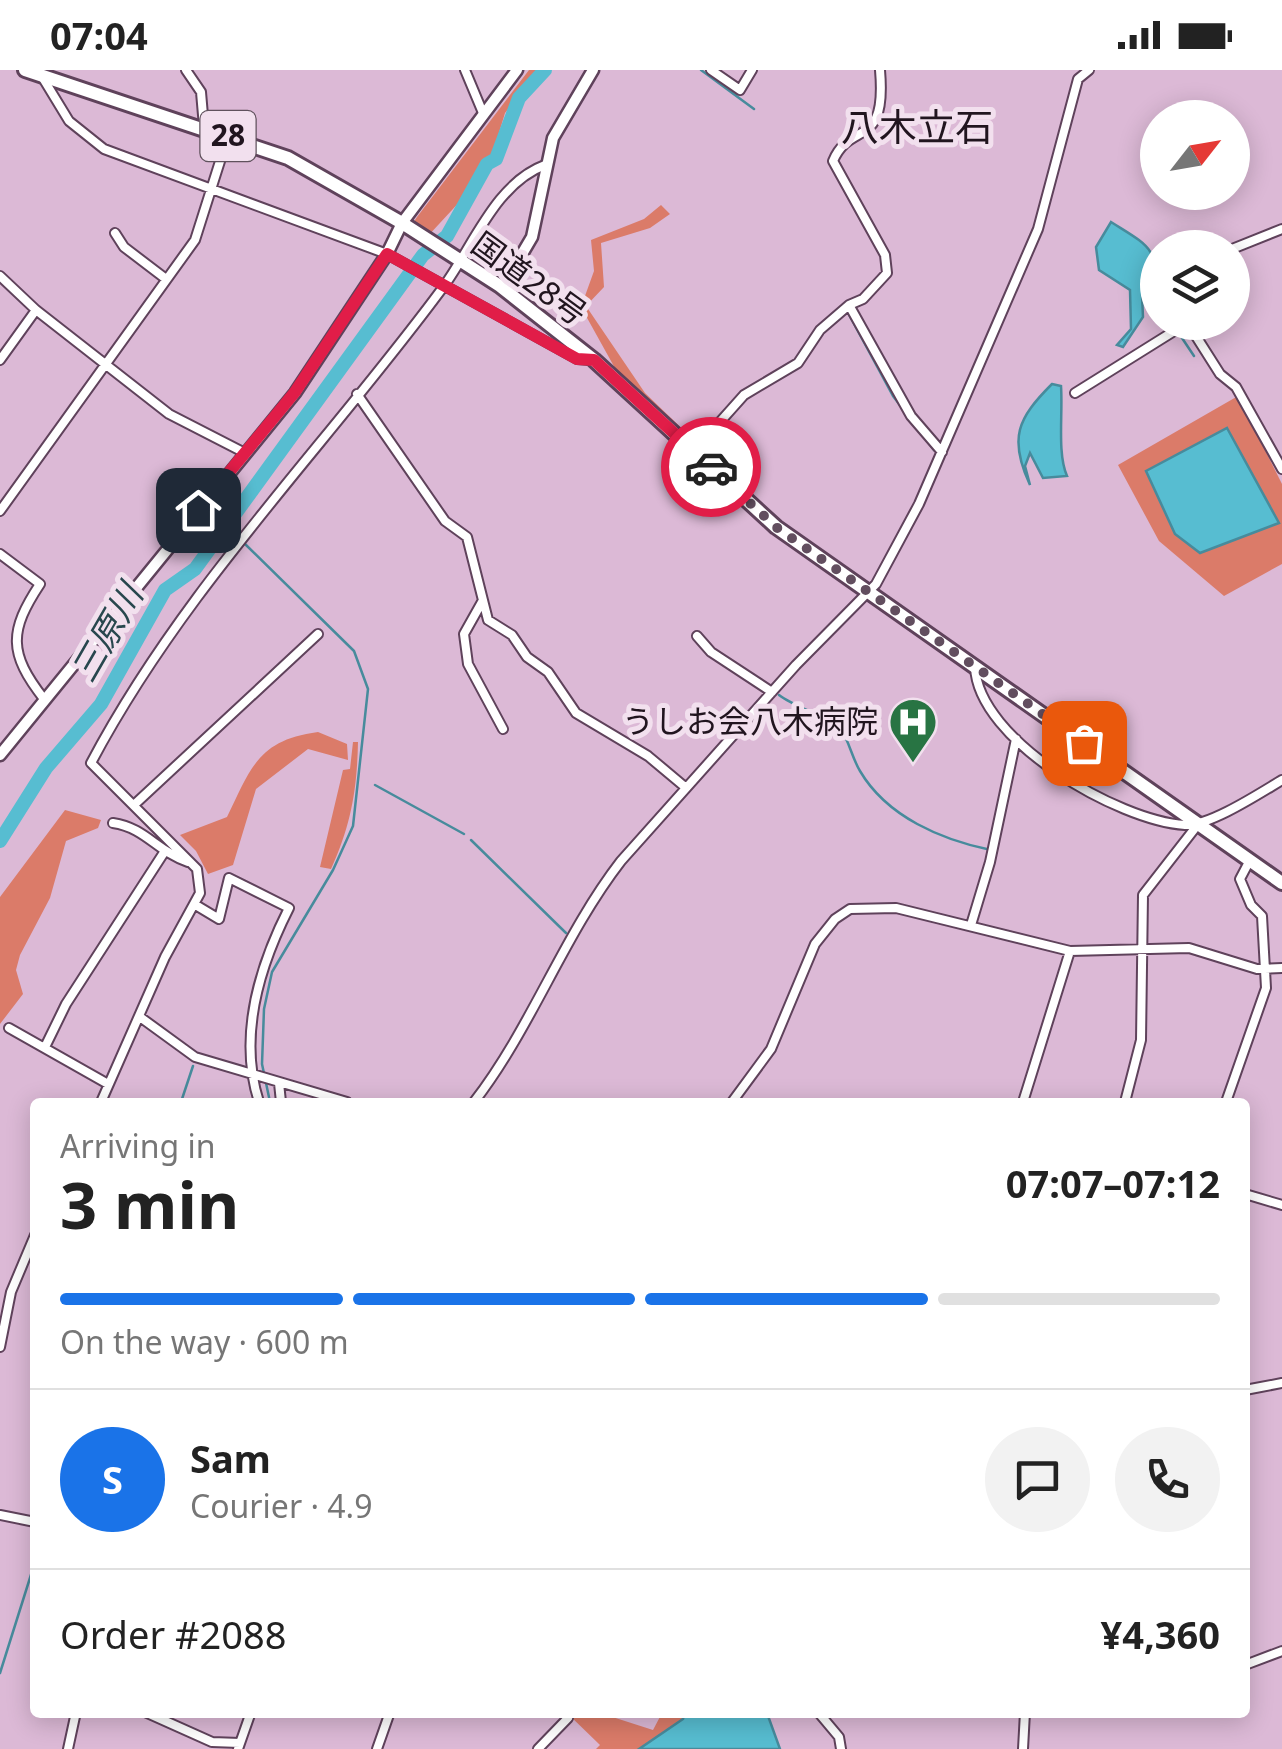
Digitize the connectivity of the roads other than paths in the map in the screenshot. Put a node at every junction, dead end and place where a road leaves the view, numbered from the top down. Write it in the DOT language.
graph roads {
  1 [pos="25,70"];
  2 [pos="466,70"];
  3 [pos="516,70"];
  4 [pos="593,70"];
  5 [pos="711,70"];
  6 [pos="752,70"];
  7 [pos="880,70"];
  8 [pos="1088,70"];
  9 [pos="189,71"];
  10 [pos="41,75"];
  11 [pos="483,114"];
  12 [pos="204,128"];
  13 [pos="228,136"];
  14 [pos="544,164"];
  15 [pos="213,188"];
  16 [pos="402,223"];
  17 [pos="1282,229"];
  18 [pos="115,233"];
  19 [pos="1250,242"];
  20 [pos="391,256"];
  21 [pos="457,260"];
  22 [pos="0,276"];
  23 [pos="166,280"];
  24 [pos="441,284"];
  25 [pos="502,288"];
  26 [pos="849,304"];
  27 [pos="36,310"];
  28 [pos="1160,340"];
  29 [pos="1198,340"];
  30 [pos="0,360"];
  31 [pos="594,360"];
  32 [pos="106,364"];
  33 [pos="1076,393"];
  34 [pos="357,394"];
  35 [pos="694,451"];
  36 [pos="942,452"];
  37 [pos="245,453"];
  38 [pos="1282,469"];
  39 [pos="0,511"];
  40 [pos="0,554"];
  41 [pos="866,592"];
  42 [pos="482,602"];
  43 [pos="318,634"];
  44 [pos="697,636"];
  45 [pos="975,667"];
  46 [pos="772,692"];
  47 [pos="44,699"];
  48 [pos="503,729"];
  49 [pos="1016,739"];
  50 [pos="0,755"];
  51 [pos="1282,780"];
  52 [pos="685,787"];
  53 [pos="134,804"];
  54 [pos="1199,823"];
  55 [pos="113,824"];
  56 [pos="164,854"];
  57 [pos="1250,860"];
  58 [pos="192,864"];
  59 [pos="1282,883"];
  60 [pos="194,904"];
  61 [pos="971,924"];
  62 [pos="1139,948"];
  63 [pos="1070,951"];
  64 [pos="1282,968"];
  65 [pos="1267,972"];
  66 [pos="140,1016"];
  67 [pos="8,1028"];
  68 [pos="46,1045"];
  69 [pos="253,1076"];
  70 [pos="277,1083"];
  71 [pos="108,1084"];
  72 [pos="103,1098"];
  73 [pos="259,1098"];
  74 [pos="280,1098"];
  75 [pos="332,1098"];
  76 [pos="477,1098"];
  77 [pos="735,1098"];
  78 [pos="1025,1098"];
  79 [pos="1126,1098"];
  80 [pos="1227,1098"];
  81 [pos="1250,1195"];
  82 [pos="1282,1205"];
  83 [pos="30,1247"];
  84 [pos="0,1347"];
  85 [pos="1282,1383"];
  86 [pos="1250,1389"];
  87 [pos="0,1515"];
  88 [pos="30,1521"];
  89 [pos="1282,1651"];
  90 [pos="1250,1662"];
  91 [pos="75,1718"];
  92 [pos="159,1718"];
  93 [pos="248,1718"];
  94 [pos="388,1718"];
  95 [pos="568,1718"];
  96 [pos="823,1718"];
  97 [pos="1025,1718"];
  98 [pos="239,1746"];
  99 [pos="68,1749"];
  100 [pos="377,1749"];
  101 [pos="538,1749"];
  102 [pos="841,1749"];
  103 [pos="1023,1749"];
  1 -- 10 [label="highway, 国道28号 / 28"];
  2 -- 11 [label="street"];
  3 -- 11 [label="main road"];
  4 -- 14 [label="main road"];
  5 -- 6 [label="street"];
  7 -- 26 [label="street"];
  8 -- 36 [label="street"];
  9 -- 12 [label="street"];
  10 -- 12 [label="highway, 国道28号 / 28"];
  10 -- 15 [label="street"];
  11 -- 16 [label="main road"];
  12 -- 13 [label="highway, 国道28号 / 28"];
  13 -- 15 [label="street"];
  13 -- 16 [label="highway, 国道28号 / 28"];
  14 -- 21 [label="street"];
  14 -- 25 [label="main road"];
  15 -- 20 [label="street"];
  15 -- 23 [label="street"];
  16 -- 20 [label="main road"];
  16 -- 21 [label="highway, 国道28号 / 28"];
  17 -- 19 [label="street"];
  18 -- 23 [label="street"];
  20 -- 24 [label="street"];
  20 -- 37 [label="main road"];
  21 -- 24 [label="street"];
  21 -- 25 [label="highway, 国道28号 / 28"];
  22 -- 27 [label="street"];
  23 -- 32 [label="street"];
  24 -- 31 [label="street"];
  24 -- 34 [label="street"];
  25 -- 31 [label="highway, 国道28号 / 28"];
  26 -- 35 [label="street"];
  26 -- 36 [label="street"];
  27 -- 30 [label="street"];
  27 -- 32 [label="street"];
  28 -- 33 [label="street"];
  29 -- 38 [label="street"];
  31 -- 35 [label="highway, 国道28号 / 28"];
  32 -- 37 [label="street"];
  32 -- 39 [label="street"];
  34 -- 42 [label="street"];
  34 -- 53 [label="street"];
  35 -- 41 [label="highway, 国道28号 / 28"];
  36 -- 41 [label="street"];
  37 -- 47 [label="main road"];
  40 -- 47 [label="street"];
  41 -- 45 [label="highway, 国道28号 / 28"];
  41 -- 46 [label="street"];
  42 -- 48 [label="street"];
  42 -- 52 [label="street"];
  43 -- 53 [label="street"];
  44 -- 46 [label="street"];
  45 -- 49 [label="street"];
  45 -- 54 [label="highway, 国道28号 / 28"];
  46 -- 52 [label="street"];
  47 -- 50 [label="main road"];
  49 -- 54 [label="street"];
  49 -- 61 [label="street"];
  51 -- 54 [label="street"];
  52 -- 76 [label="street"];
  53 -- 58 [label="street"];
  54 -- 57 [label="highway, 国道28号 / 28"];
  54 -- 62 [label="street"];
  55 -- 56 [label="street"];
  56 -- 58 [label="street"];
  56 -- 68 [label="street"];
  57 -- 59 [label="highway, 国道28号 / 28"];
  57 -- 65 [label="street"];
  58 -- 60 [label="street"];
  60 -- 66 [label="street"];
  60 -- 69 [label="street"];
  61 -- 63 [label="street"];
  61 -- 77 [label="street"];
  62 -- 63 [label="street"];
  62 -- 65 [label="street"];
  62 -- 79 [label="street"];
  63 -- 78 [label="street"];
  64 -- 65 [label="street"];
  65 -- 80 [label="street"];
  66 -- 69 [label="street"];
  66 -- 71 [label="street"];
  67 -- 68 [label="street"];
  68 -- 71 [label="street"];
  69 -- 70 [label="street"];
  69 -- 73 [label="street"];
  70 -- 74 [label="street"];
  70 -- 75 [label="street"];
  71 -- 72 [label="street"];
  81 -- 82 [label="street"];
  83 -- 84 [label="street"];
  85 -- 86 [label="street"];
  87 -- 88 [label="street"];
  89 -- 90 [label="street"];
  91 -- 99 [label="street"];
  92 -- 98 [label="street"];
  93 -- 98 [label="street"];
  94 -- 100 [label="street"];
  95 -- 101 [label="street"];
  96 -- 102 [label="street"];
  97 -- 103 [label="street"];
}
